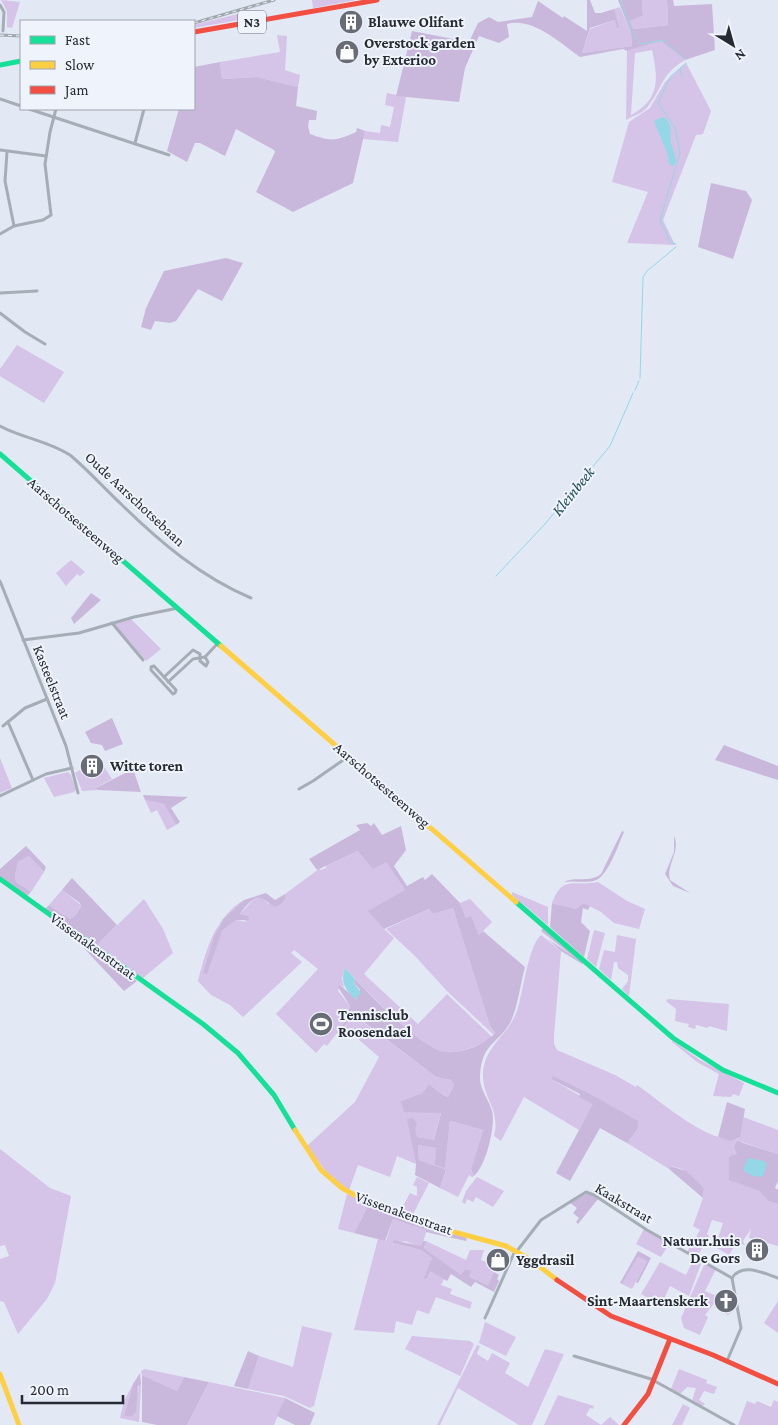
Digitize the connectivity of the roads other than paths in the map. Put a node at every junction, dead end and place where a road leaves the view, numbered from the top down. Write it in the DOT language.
graph roads {
  1 [pos="377,0"];
  2 [pos="0,5"];
  3 [pos="3,32"];
  4 [pos="195,32"];
  5 [pos="20,61"];
  6 [pos="0,65"];
  7 [pos="0,99"];
  8 [pos="20,106"];
  9 [pos="32,110"];
  10 [pos="56,110"];
  11 [pos="144,110"];
  12 [pos="54,117"];
  13 [pos="135,142"];
  14 [pos="0,150"];
  15 [pos="7,152"];
  16 [pos="169,155"];
  17 [pos="46,156"];
  18 [pos="14,226"];
  19 [pos="0,234"];
  20 [pos="37,291"];
  21 [pos="0,293"];
  22 [pos="0,314"];
  23 [pos="46,344"];
  24 [pos="0,426"];
  25 [pos="0,454"];
  26 [pos="0,581"];
  27 [pos="251,598"];
  28 [pos="178,608"];
  29 [pos="112,623"];
  30 [pos="23,640"];
  31 [pos="218,643"];
  32 [pos="203,657"];
  33 [pos="143,660"];
  34 [pos="164,677"];
  35 [pos="168,682"];
  36 [pos="47,699"];
  37 [pos="8,722"];
  38 [pos="3,726"];
  39 [pos="349,756"];
  40 [pos="72,768"];
  41 [pos="32,780"];
  42 [pos="298,789"];
  43 [pos="78,793"];
  44 [pos="0,796"];
  45 [pos="0,879"];
  46 [pos="778,1093"];
  47 [pos="516,1250"];
  48 [pos="732,1278"];
  49 [pos="778,1278"];
  50 [pos="486,1318"];
  51 [pos="670,1339"];
  52 [pos="574,1356"];
  53 [pos="727,1361"];
  54 [pos="0,1374"];
  55 [pos="655,1381"];
  56 [pos="778,1384"];
  57 [pos="19,1425"];
  58 [pos="624,1425"];
  59 [pos="734,1425"];
  1 -- 4 [label="main road, N3"];
  2 -- 3 [label="street"];
  5 -- 6 [label="main road"];
  7 -- 8 [label="street"];
  9 -- 12 [label="street"];
  10 -- 12 [label="street"];
  11 -- 13 [label="street"];
  12 -- 13 [label="street"];
  12 -- 17 [label="street"];
  13 -- 16 [label="street"];
  14 -- 15 [label="street"];
  15 -- 17 [label="street"];
  15 -- 18 [label="street"];
  17 -- 18 [label="street"];
  18 -- 19 [label="street"];
  20 -- 21 [label="street"];
  22 -- 23 [label="street"];
  24 -- 27 [label="street, Oude Aarschotsebaan"];
  25 -- 28 [label="main road, Aarschotsesteenweg"];
  26 -- 30 [label="street, Kasteelstraat"];
  28 -- 29 [label="street"];
  28 -- 31 [label="main road, Aarschotsesteenweg"];
  29 -- 30 [label="street"];
  29 -- 33 [label="street"];
  30 -- 36 [label="street, Kasteelstraat"];
  31 -- 32 [label="street"];
  31 -- 39 [label="main road, Aarschotsesteenweg"];
  32 -- 34 [label="street"];
  32 -- 35 [label="street"];
  34 -- 35 [label="street"];
  34 -- 35 [label="street"];
  36 -- 37 [label="street"];
  36 -- 40 [label="street, Kasteelstraat"];
  37 -- 38 [label="street"];
  37 -- 41 [label="street"];
  39 -- 42 [label="street"];
  39 -- 46 [label="main road, Aarschotsesteenweg"];
  40 -- 41 [label="street"];
  40 -- 43 [label="street, Kasteelstraat"];
  41 -- 44 [label="street"];
  45 -- 47 [label="main road, Vissenakenstraat"];
  47 -- 48 [label="street, Kaakstraat"];
  47 -- 50 [label="street"];
  47 -- 51 [label="main road, Vissenakenstraat"];
  48 -- 49 [label="street"];
  48 -- 53 [label="street"];
  51 -- 53 [label="main road, Vissenakenstraat"];
  51 -- 55 [label="main road"];
  52 -- 55 [label="street"];
  53 -- 56 [label="main road, Vissenakenstraat"];
  54 -- 57 [label="main road"];
  55 -- 58 [label="main road"];
  55 -- 59 [label="street"];
}
